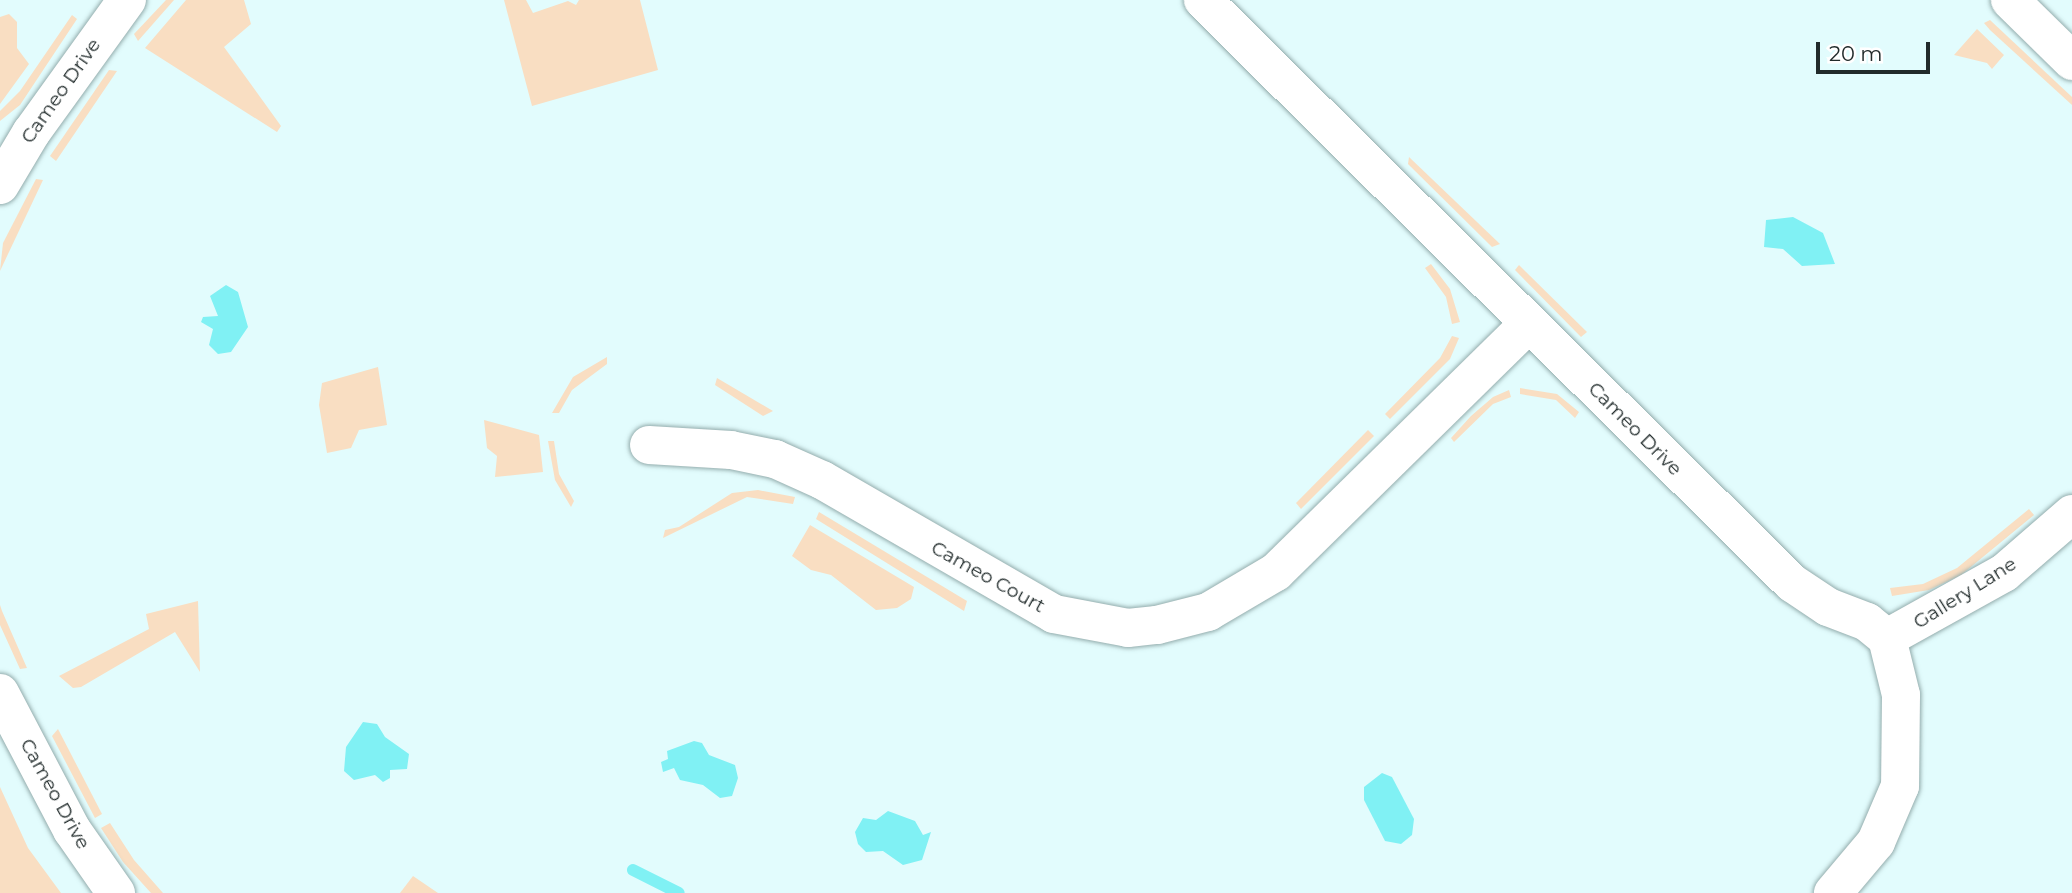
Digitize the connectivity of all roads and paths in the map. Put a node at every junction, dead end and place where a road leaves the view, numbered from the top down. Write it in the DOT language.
graph roads {
  1 [pos="127,0"];
  2 [pos="1203,0"];
  3 [pos="2010,0"];
  4 [pos="2072,61"];
  5 [pos="0,185"];
  6 [pos="1528,324"];
  7 [pos="649,445"];
  8 [pos="2072,514"];
  9 [pos="1887,638"];
  10 [pos="0,693"];
  11 [pos="116,893"];
  12 [pos="1833,893"];
  1 -- 5 [label="street, Cameo Drive"];
  2 -- 6 [label="street, Cameo Drive"];
  3 -- 4 [label="street"];
  6 -- 7 [label="street, Cameo Court"];
  6 -- 9 [label="street, Cameo Drive"];
  8 -- 9 [label="street, Gallery Lane"];
  9 -- 12 [label="street"];
  10 -- 11 [label="street, Cameo Drive"];
}
